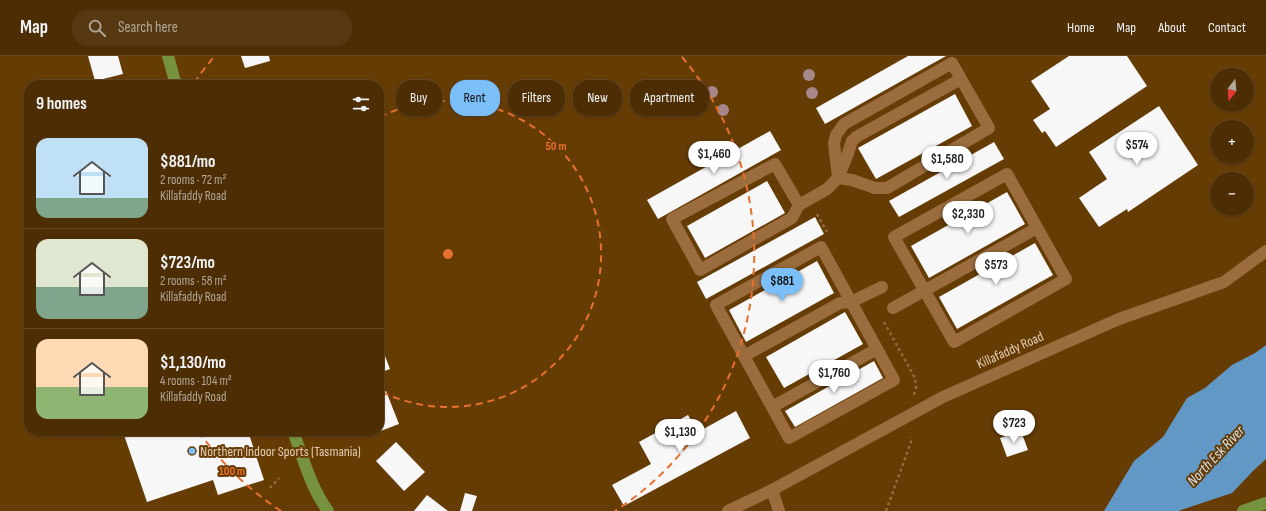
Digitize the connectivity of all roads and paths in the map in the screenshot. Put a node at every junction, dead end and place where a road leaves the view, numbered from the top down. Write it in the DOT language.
graph roads {
  1 [pos="168,56"];
  2 [pos="961,79"];
  3 [pos="175,80"];
  4 [pos="838,178"];
  5 [pos="799,205"];
  6 [pos="1037,228"];
  7 [pos="1266,252"];
  8 [pos="882,287"];
  9 [pos="924,290"];
  10 [pos="851,302"];
  11 [pos="893,308"];
  12 [pos="877,349"];
  13 [pos="744,356"];
  14 [pos="772,407"];
  15 [pos="295,436"];
  16 [pos="910,437"];
  17 [pos="279,478"];
  18 [pos="270,488"];
  19 [pos="772,490"];
  20 [pos="1266,503"];
  21 [pos="328,511"];
  22 [pos="728,511"];
  23 [pos="779,511"];
  24 [pos="886,511"];
  25 [pos="1243,511"];
  1 -- 3 [label="highway"];
  2 -- 4 [label="street"];
  2 -- 4 [label="street"];
  2 -- 4 [label="street"];
  4 -- 5 [label="street"];
  5 -- 5 [label="street"];
  6 -- 9 [label="street"];
  6 -- 9 [label="street"];
  6 -- 9 [label="street"];
  7 -- 19 [label="street, Killafaddy Road"];
  8 -- 10 [label="street"];
  9 -- 11 [label="street"];
  10 -- 12 [label="street"];
  10 -- 13 [label="street"];
  10 -- 13 [label="street"];
  12 -- 14 [label="street"];
  12 -- 14 [label="street"];
  13 -- 14 [label="street"];
  15 -- 21 [label="highway"];
  16 -- 24 [label="path"];
  17 -- 18 [label="path"];
  19 -- 22 [label="street, Killafaddy Road"];
  19 -- 23 [label="street"];
  20 -- 25 [label="highway"];
}
